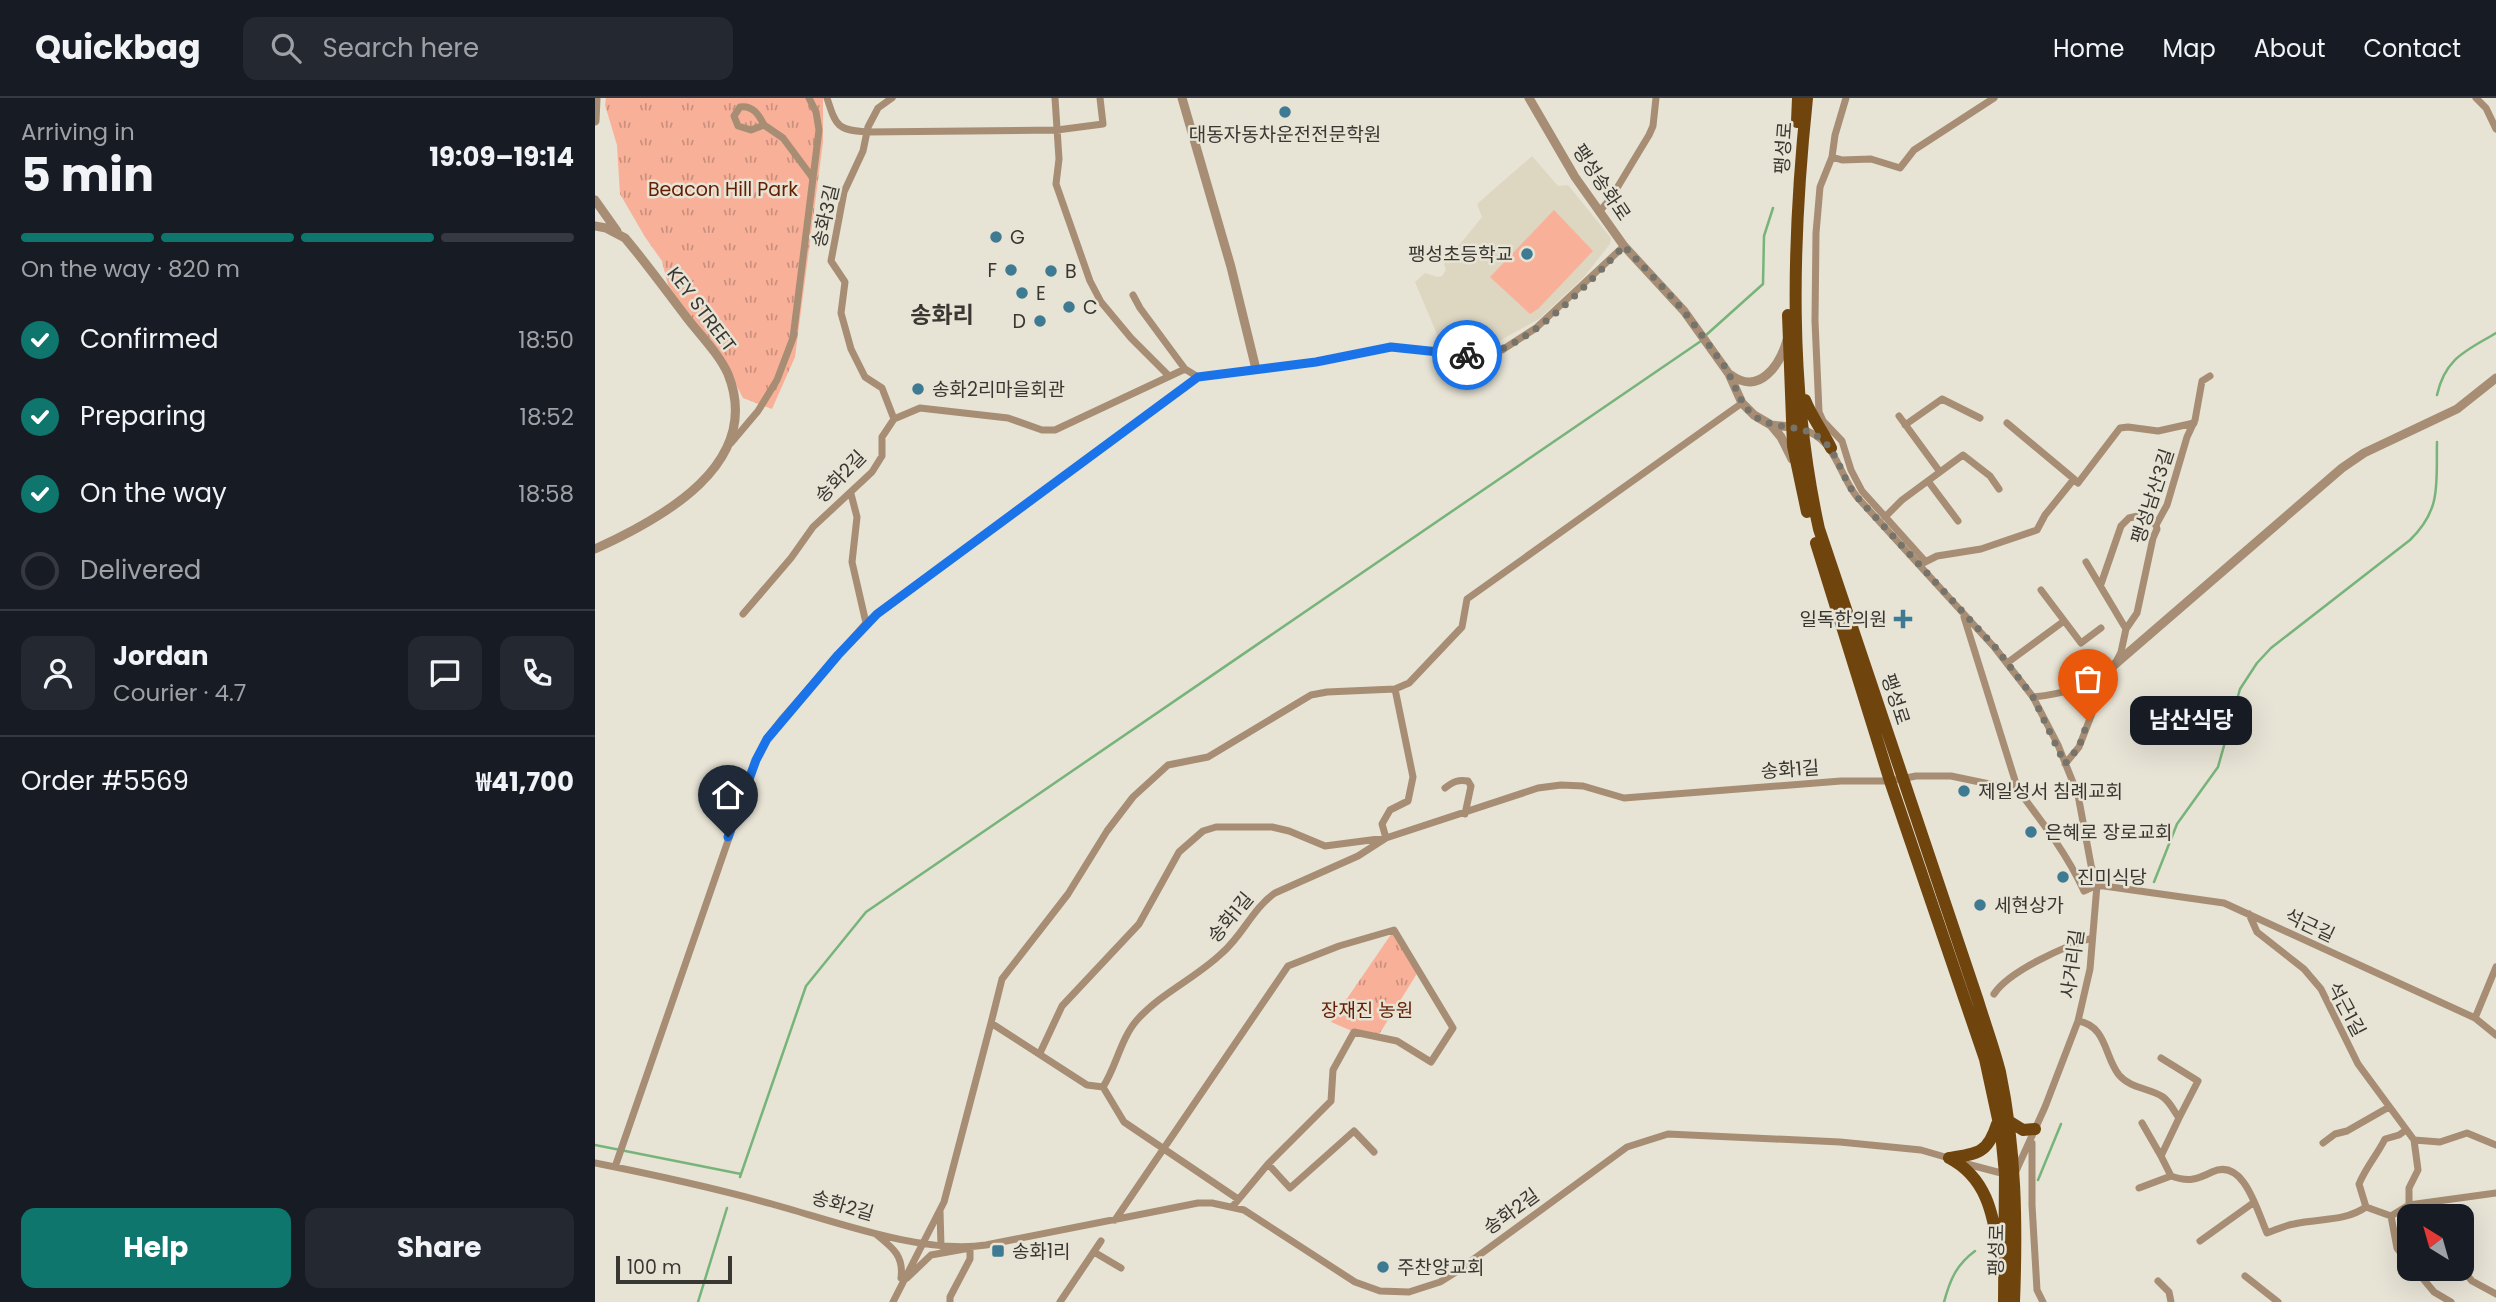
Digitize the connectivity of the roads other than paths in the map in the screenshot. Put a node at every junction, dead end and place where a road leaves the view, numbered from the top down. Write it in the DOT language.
graph roads {
  1 [pos="596,98"];
  2 [pos="809,98"];
  3 [pos="827,98"];
  4 [pos="892,98"];
  5 [pos="1055,98"];
  6 [pos="1100,98"];
  7 [pos="1182,98"];
  8 [pos="1529,98"];
  9 [pos="1656,98"];
  10 [pos="1798,98"];
  11 [pos="1807,98"];
  12 [pos="1846,98"];
  13 [pos="1994,98"];
  14 [pos="2477,98"];
  15 [pos="595,121"];
  16 [pos="764,125"];
  17 [pos="2496,129"];
  18 [pos="1057,130"];
  19 [pos="867,132"];
  20 [pos="1832,157"];
  21 [pos="812,177"];
  22 [pos="595,200"];
  23 [pos="1599,212"];
  24 [pos="595,226"];
  25 [pos="621,236"];
  26 [pos="1624,246"];
  27 [pos="1133,295"];
  28 [pos="1795,319"];
  29 [pos="1815,321"];
  30 [pos="1788,336"];
  31 [pos="1185,369"];
  32 [pos="1256,369"];
  33 [pos="1729,374"];
  34 [pos="1169,376"];
  35 [pos="2210,376"];
  36 [pos="1198,377"];
  37 [pos="2496,377"];
  38 [pos="1800,385"];
  39 [pos="1742,403"];
  40 [pos="1899,416"];
  41 [pos="1980,418"];
  42 [pos="894,419"];
  43 [pos="2007,423"];
  44 [pos="2194,423"];
  45 [pos="1771,425"];
  46 [pos="1905,425"];
  47 [pos="1796,428"];
  48 [pos="728,447"];
  49 [pos="1831,448"];
  50 [pos="1796,470"];
  51 [pos="1940,472"];
  52 [pos="2074,479"];
  53 [pos="1928,481"];
  54 [pos="1999,489"];
  55 [pos="851,494"];
  56 [pos="1885,517"];
  57 [pos="1958,521"];
  58 [pos="2156,525"];
  59 [pos="595,549"];
  60 [pos="2085,562"];
  61 [pos="1922,563"];
  62 [pos="2101,584"];
  63 [pos="2041,590"];
  64 [pos="1963,613"];
  65 [pos="743,614"];
  66 [pos="2064,621"];
  67 [pos="866,624"];
  68 [pos="2101,628"];
  69 [pos="2126,629"];
  70 [pos="2007,663"];
  71 [pos="2113,666"];
  72 [pos="1395,689"];
  73 [pos="2033,697"];
  74 [pos="2065,764"];
  75 [pos="1896,780"];
  76 [pos="1445,788"];
  77 [pos="2018,790"];
  78 [pos="1465,814"];
  79 [pos="1386,838"];
  80 [pos="2097,885"];
  81 [pos="2249,914"];
  82 [pos="2092,938"];
  83 [pos="2496,967"];
  84 [pos="1994,994"];
  85 [pos="2475,1018"];
  86 [pos="2078,1021"];
  87 [pos="991,1023"];
  88 [pos="2496,1035"];
  89 [pos="1040,1053"];
  90 [pos="2161,1058"];
  91 [pos="1103,1087"];
  92 [pos="2389,1107"];
  93 [pos="2179,1118"];
  94 [pos="2003,1120"];
  95 [pos="2142,1123"];
  96 [pos="2406,1130"];
  97 [pos="2034,1134"];
  98 [pos="2414,1140"];
  99 [pos="2323,1143"];
  100 [pos="2496,1145"];
  101 [pos="1163,1149"];
  102 [pos="1374,1152"];
  103 [pos="2161,1156"];
  104 [pos="1949,1158"];
  105 [pos="595,1163"];
  106 [pos="1269,1164"];
  107 [pos="615,1167"];
  108 [pos="2010,1174"];
  109 [pos="2171,1176"];
  110 [pos="2139,1188"];
  111 [pos="2496,1193"];
  112 [pos="1236,1202"];
  113 [pos="2253,1203"];
  114 [pos="2424,1203"];
  115 [pos="2409,1204"];
  116 [pos="2416,1204"];
  117 [pos="2367,1207"];
  118 [pos="940,1211"];
  119 [pos="2397,1212"];
  120 [pos="2391,1216"];
  121 [pos="1115,1220"];
  122 [pos="873,1232"];
  123 [pos="1101,1241"];
  124 [pos="2200,1241"];
  125 [pos="922,1243"];
  126 [pos="941,1246"];
  127 [pos="970,1248"];
  128 [pos="2397,1248"];
  129 [pos="1094,1252"];
  130 [pos="1121,1268"];
  131 [pos="2245,1276"];
  132 [pos="2158,1281"];
  133 [pos="2424,1281"];
  134 [pos="2472,1281"];
  135 [pos="900,1286"];
  136 [pos="2496,1294"];
  137 [pos="2007,1300"];
  138 [pos="893,1302"];
  139 [pos="950,1302"];
  140 [pos="1060,1302"];
  141 [pos="2043,1302"];
  142 [pos="2171,1302"];
  143 [pos="2278,1302"];
  144 [pos="2451,1302"];
  1 -- 15 [label="street"];
  2 -- 21 [label="street"];
  3 -- 19 [label="street"];
  4 -- 19 [label="street, 송화3길"];
  5 -- 18 [label="street"];
  6 -- 18 [label="street"];
  7 -- 32 [label="street"];
  8 -- 23 [label="street, 팽성송화로"];
  9 -- 23 [label="street"];
  10 -- 30 [label="main road, 팽성로"];
  11 -- 28 [label="main road, 팽성로"];
  12 -- 20 [label="street"];
  13 -- 20 [label="street"];
  14 -- 17 [label="street"];
  16 -- 21 [label="street"];
  18 -- 19 [label="street"];
  18 -- 34 [label="street"];
  19 -- 42 [label="street, 송화3길"];
  20 -- 29 [label="street"];
  21 -- 48 [label="street"];
  22 -- 25 [label="street, KEY STREET"];
  23 -- 26 [label="street, 팽성송화로"];
  24 -- 25 [label="street"];
  25 -- 48 [label="street, KEY STREET"];
  26 -- 32 [label="street"];
  26 -- 33 [label="street, 팽성송화로"];
  27 -- 31 [label="street"];
  28 -- 29 [label="street"];
  28 -- 38 [label="main road, 팽성로"];
  29 -- 56 [label="street"];
  30 -- 33 [label="street"];
  30 -- 47 [label="main road, 팽성로"];
  31 -- 34 [label="street"];
  31 -- 36 [label="street"];
  32 -- 36 [label="street"];
  33 -- 39 [label="street, 팽성송화로"];
  34 -- 42 [label="street"];
  35 -- 44 [label="street, 팽성남산3길"];
  36 -- 67 [label="street"];
  37 -- 71 [label="street"];
  38 -- 47 [label="main road, 팽성로"];
  38 -- 49 [label="main road"];
  39 -- 45 [label="street, 팽성송화로"];
  39 -- 72 [label="street"];
  40 -- 46 [label="street"];
  41 -- 46 [label="street"];
  42 -- 55 [label="street, 송화2길"];
  43 -- 52 [label="street"];
  44 -- 52 [label="street"];
  44 -- 58 [label="street, 팽성남산3길"];
  45 -- 47 [label="street"];
  45 -- 50 [label="street"];
  46 -- 51 [label="street"];
  47 -- 49 [label="street"];
  47 -- 50 [label="main road, 팽성로"];
  47 -- 75 [label="main road, 팽성로"];
  48 -- 59 [label="street, KEY STREET"];
  49 -- 61 [label="street, 사거리길"];
  50 -- 75 [label="main road, 팽성로"];
  51 -- 53 [label="street"];
  51 -- 54 [label="street"];
  52 -- 61 [label="street"];
  53 -- 56 [label="street"];
  53 -- 57 [label="street"];
  55 -- 65 [label="street, 송화2길"];
  55 -- 67 [label="street"];
  56 -- 61 [label="street"];
  58 -- 62 [label="street"];
  58 -- 69 [label="street, 팽성남산3길"];
  60 -- 62 [label="street"];
  61 -- 64 [label="street, 사거리길"];
  62 -- 69 [label="street"];
  63 -- 66 [label="street"];
  64 -- 70 [label="street, 사거리길"];
  64 -- 77 [label="street"];
  66 -- 68 [label="street"];
  66 -- 70 [label="street"];
  67 -- 107 [label="street"];
  69 -- 71 [label="street, 팽성남산3길"];
  70 -- 73 [label="street, 사거리길"];
  71 -- 73 [label="street"];
  71 -- 74 [label="street, 팽성남산3길"];
  72 -- 79 [label="street"];
  72 -- 87 [label="street"];
  73 -- 74 [label="street, 사거리길"];
  74 -- 80 [label="street, 사거리길"];
  75 -- 77 [label="street, 송화1길"];
  75 -- 78 [label="street, 송화1길"];
  75 -- 94 [label="main road, 팽성로"];
  76 -- 78 [label="street"];
  77 -- 80 [label="street"];
  78 -- 79 [label="street, 송화1길"];
  79 -- 89 [label="street"];
  79 -- 91 [label="street, 송화1길"];
  80 -- 81 [label="street, 석근길"];
  80 -- 82 [label="street, 사거리길"];
  81 -- 85 [label="street, 석근길"];
  81 -- 92 [label="street, 석근1길"];
  82 -- 84 [label="street"];
  82 -- 86 [label="street, 사거리길"];
  83 -- 85 [label="street"];
  85 -- 88 [label="street, 석근길"];
  86 -- 93 [label="street"];
  86 -- 97 [label="street, 사거리길"];
  87 -- 89 [label="street"];
  87 -- 118 [label="street"];
  89 -- 91 [label="street"];
  90 -- 93 [label="street"];
  91 -- 101 [label="street"];
  92 -- 96 [label="street, 석근1길"];
  92 -- 99 [label="street"];
  93 -- 103 [label="street"];
  94 -- 97 [label="main road"];
  94 -- 104 [label="main road"];
  94 -- 108 [label="main road, 팽성로"];
  95 -- 103 [label="street"];
  96 -- 98 [label="street, 석근1길"];
  96 -- 117 [label="street"];
  97 -- 108 [label="street, 사거리길"];
  97 -- 141 [label="street"];
  98 -- 100 [label="street"];
  98 -- 115 [label="street"];
  101 -- 106 [label="street"];
  101 -- 112 [label="street"];
  101 -- 121 [label="street"];
  102 -- 106 [label="street"];
  103 -- 109 [label="street"];
  104 -- 108 [label="street, 송화2길"];
  104 -- 112 [label="street, 송화2길"];
  104 -- 137 [label="main road"];
  105 -- 107 [label="street, 송화2길"];
  106 -- 112 [label="street"];
  107 -- 122 [label="street, 송화2길"];
  108 -- 137 [label="main road, 팽성로"];
  109 -- 110 [label="street"];
  109 -- 113 [label="street"];
  111 -- 114 [label="street"];
  112 -- 121 [label="street, 송화2길"];
  113 -- 117 [label="street"];
  113 -- 124 [label="street"];
  114 -- 116 [label="street"];
  117 -- 120 [label="street"];
  118 -- 125 [label="street"];
  118 -- 126 [label="street"];
  119 -- 120 [label="street"];
  120 -- 128 [label="street"];
  121 -- 127 [label="street, 송화2길"];
  122 -- 125 [label="street, 송화2길"];
  122 -- 135 [label="street"];
  123 -- 129 [label="street"];
  125 -- 126 [label="street, 송화2길"];
  125 -- 135 [label="street"];
  126 -- 127 [label="street, 송화2길"];
  127 -- 135 [label="street"];
  127 -- 139 [label="street"];
  129 -- 130 [label="street"];
  129 -- 140 [label="street"];
  131 -- 143 [label="street"];
  132 -- 142 [label="street"];
  133 -- 144 [label="street"];
  134 -- 136 [label="street"];
  135 -- 138 [label="street"];
}
